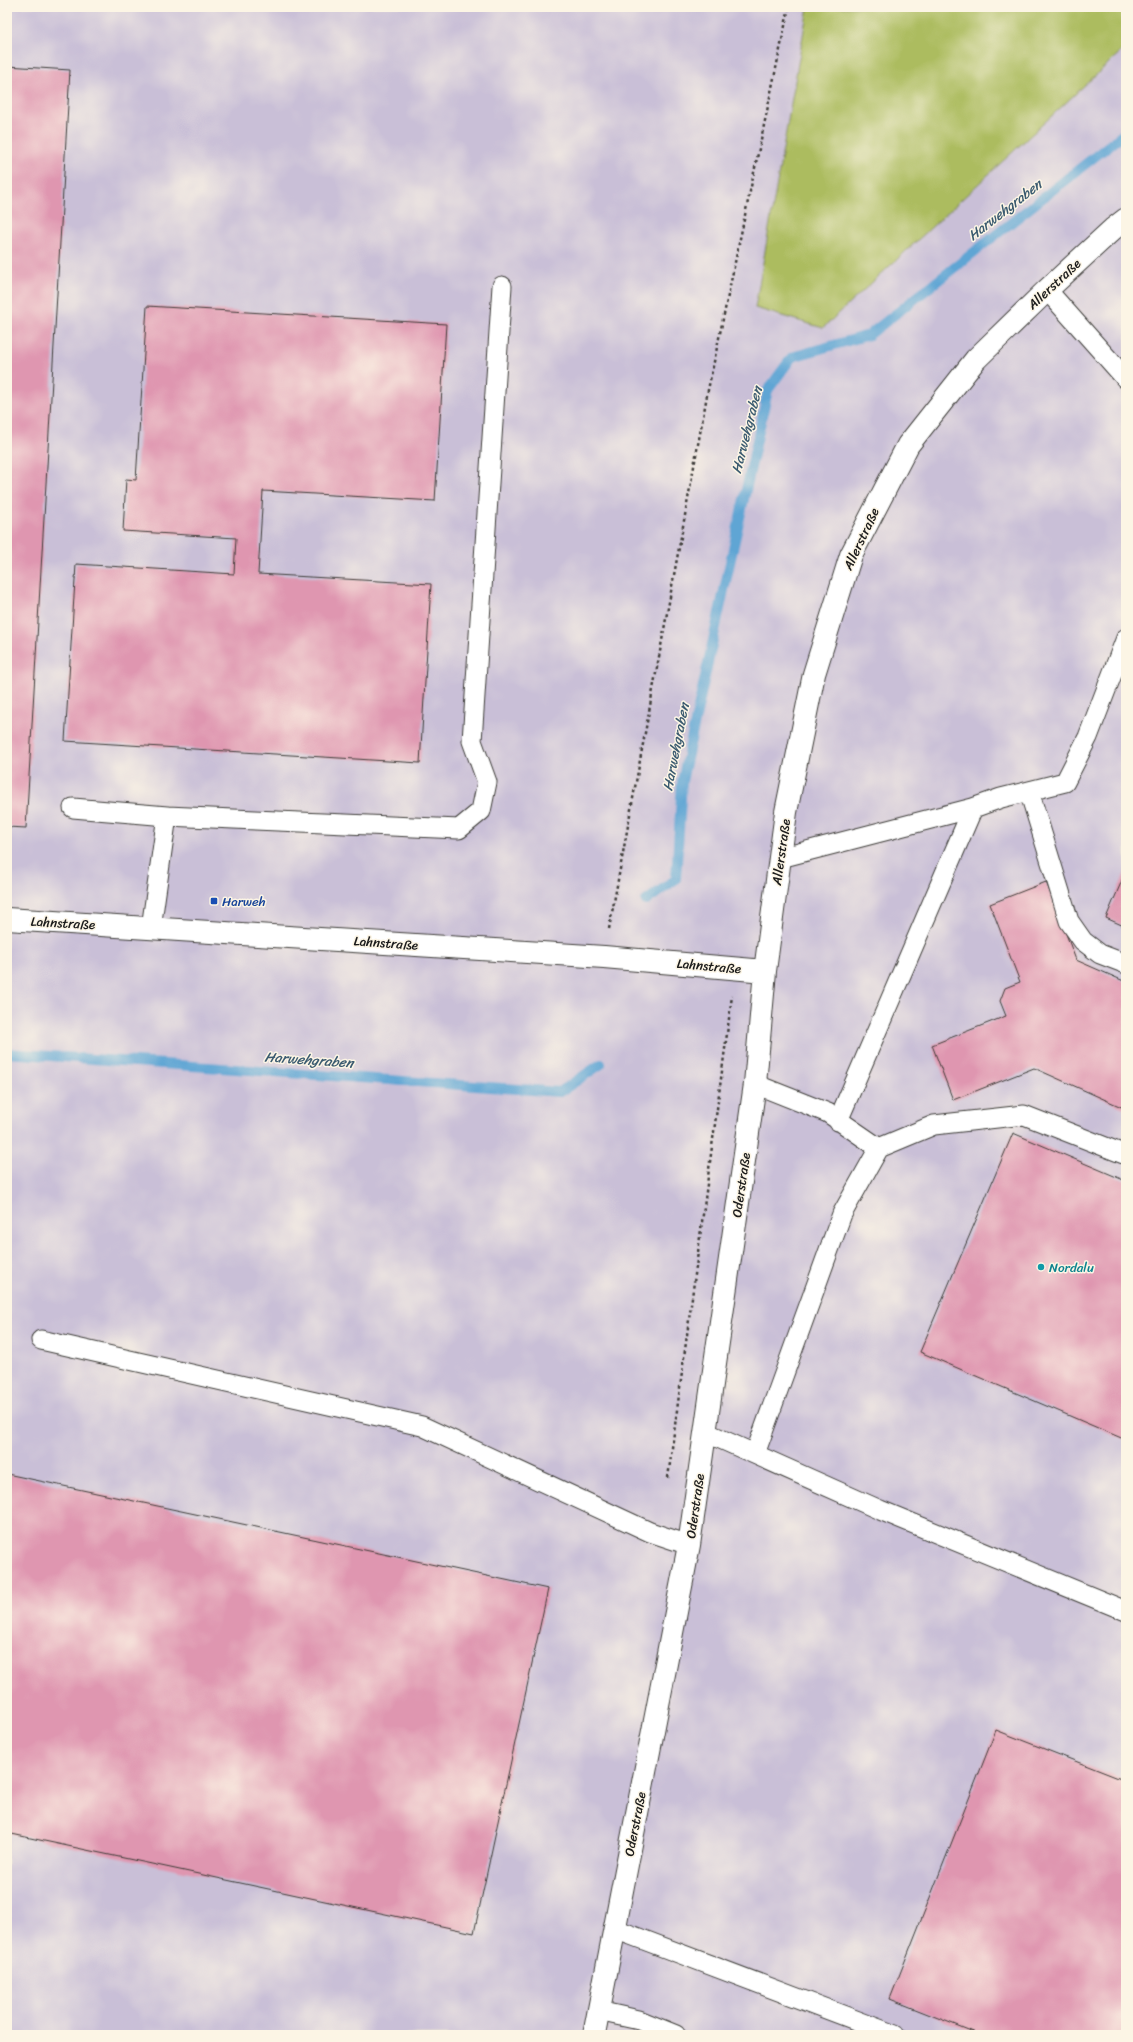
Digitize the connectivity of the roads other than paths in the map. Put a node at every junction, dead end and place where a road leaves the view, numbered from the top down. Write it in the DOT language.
graph roads {
  1 [pos="1126,219"];
  2 [pos="502,286"];
  3 [pos="1047,290"];
  4 [pos="1126,379"];
  5 [pos="1126,638"];
  6 [pos="1029,791"];
  7 [pos="72,808"];
  8 [pos="972,808"];
  9 [pos="167,816"];
  10 [pos="780,858"];
  11 [pos="7,919"];
  12 [pos="151,928"];
  13 [pos="1126,964"];
  14 [pos="765,971"];
  15 [pos="756,1084"];
  16 [pos="838,1121"];
  17 [pos="879,1148"];
  18 [pos="1126,1155"];
  19 [pos="41,1340"];
  20 [pos="705,1432"];
  21 [pos="755,1454"];
  22 [pos="689,1545"];
  23 [pos="1126,1611"];
  24 [pos="614,1929"];
  25 [pos="598,2010"];
  26 [pos="594,2035"];
  27 [pos="676,2035"];
  28 [pos="895,2035"];
  1 -- 3 [label="street, Allerstraße"];
  2 -- 9 [label="lane"];
  3 -- 4 [label="lane"];
  3 -- 10 [label="street, Allerstraße"];
  5 -- 6 [label="lane"];
  6 -- 8 [label="lane"];
  6 -- 13 [label="lane"];
  7 -- 9 [label="lane"];
  8 -- 10 [label="lane"];
  8 -- 16 [label="lane"];
  9 -- 12 [label="lane"];
  10 -- 14 [label="street, Allerstraße"];
  11 -- 12 [label="street, Lahnstraße"];
  12 -- 14 [label="street, Lahnstraße"];
  14 -- 15 [label="street, Oderstraße"];
  15 -- 16 [label="lane"];
  15 -- 20 [label="street, Oderstraße"];
  16 -- 17 [label="lane"];
  17 -- 18 [label="lane"];
  17 -- 21 [label="lane"];
  19 -- 22 [label="lane"];
  20 -- 21 [label="lane"];
  20 -- 22 [label="street, Oderstraße"];
  21 -- 23 [label="lane"];
  22 -- 24 [label="street, Oderstraße"];
  24 -- 25 [label="street, Oderstraße"];
  24 -- 28 [label="lane"];
  25 -- 26 [label="street, Oderstraße"];
  25 -- 27 [label="lane"];
}
